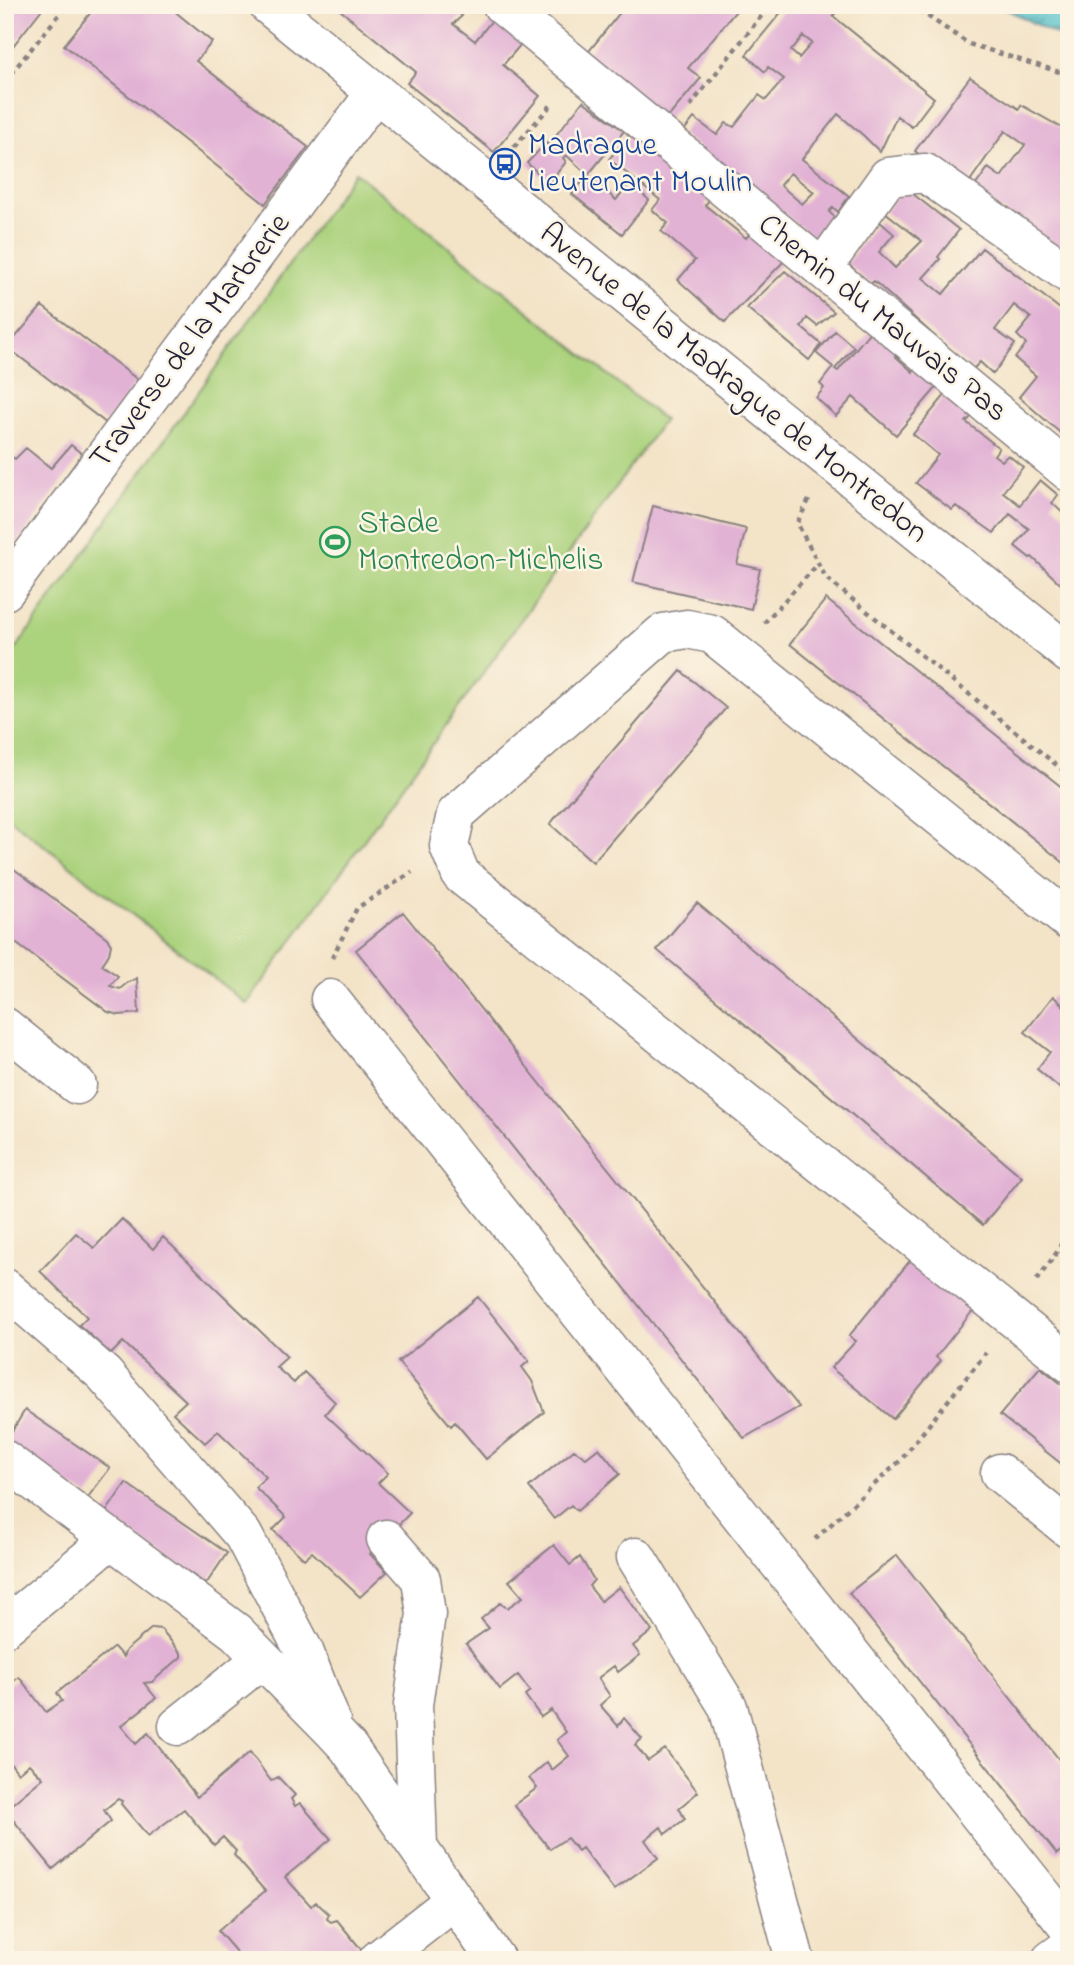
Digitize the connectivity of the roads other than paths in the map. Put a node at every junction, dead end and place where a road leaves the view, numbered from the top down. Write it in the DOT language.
graph roads {
  1 [pos="268,5"];
  2 [pos="502,5"];
  3 [pos="376,92"];
  4 [pos="822,269"];
  5 [pos="1069,274"];
  6 [pos="1069,472"];
  7 [pos="5,591"];
  8 [pos="1069,654"];
  9 [pos="1069,921"];
  10 [pos="330,999"];
  11 [pos="5,1027"];
  12 [pos="77,1085"];
  13 [pos="5,1288"];
  14 [pos="1069,1363"];
  15 [pos="5,1460"];
  16 [pos="1000,1473"];
  17 [pos="1069,1529"];
  18 [pos="111,1539"];
  19 [pos="386,1539"];
  20 [pos="636,1558"];
  21 [pos="5,1627"];
  22 [pos="262,1659"];
  23 [pos="178,1726"];
  24 [pos="335,1733"];
  25 [pos="418,1846"];
  26 [pos="455,1900"];
  27 [pos="1069,1928"];
  28 [pos="1069,1947"];
  29 [pos="378,1960"];
  30 [pos="496,1960"];
  31 [pos="795,1960"];
  32 [pos="1051,1960"];
  1 -- 3 [label="street, Avenue de la Madrague de Montredon"];
  2 -- 4 [label="street, Chemin du Mauvais Pas"];
  3 -- 7 [label="street, Traverse de la Marbrerie"];
  3 -- 8 [label="street, Avenue de la Madrague de Montredon"];
  4 -- 5 [label="street"];
  4 -- 6 [label="street, Chemin du Mauvais Pas"];
  9 -- 14 [label="street"];
  10 -- 27 [label="street"];
  11 -- 12 [label="street"];
  13 -- 24 [label="street"];
  15 -- 18 [label="street"];
  16 -- 17 [label="street"];
  18 -- 21 [label="street"];
  18 -- 22 [label="street"];
  19 -- 25 [label="street"];
  20 -- 31 [label="street"];
  22 -- 23 [label="street"];
  22 -- 24 [label="street"];
  24 -- 25 [label="street"];
  25 -- 26 [label="street"];
  26 -- 29 [label="street"];
  26 -- 30 [label="street"];
  28 -- 32 [label="street"];
}
